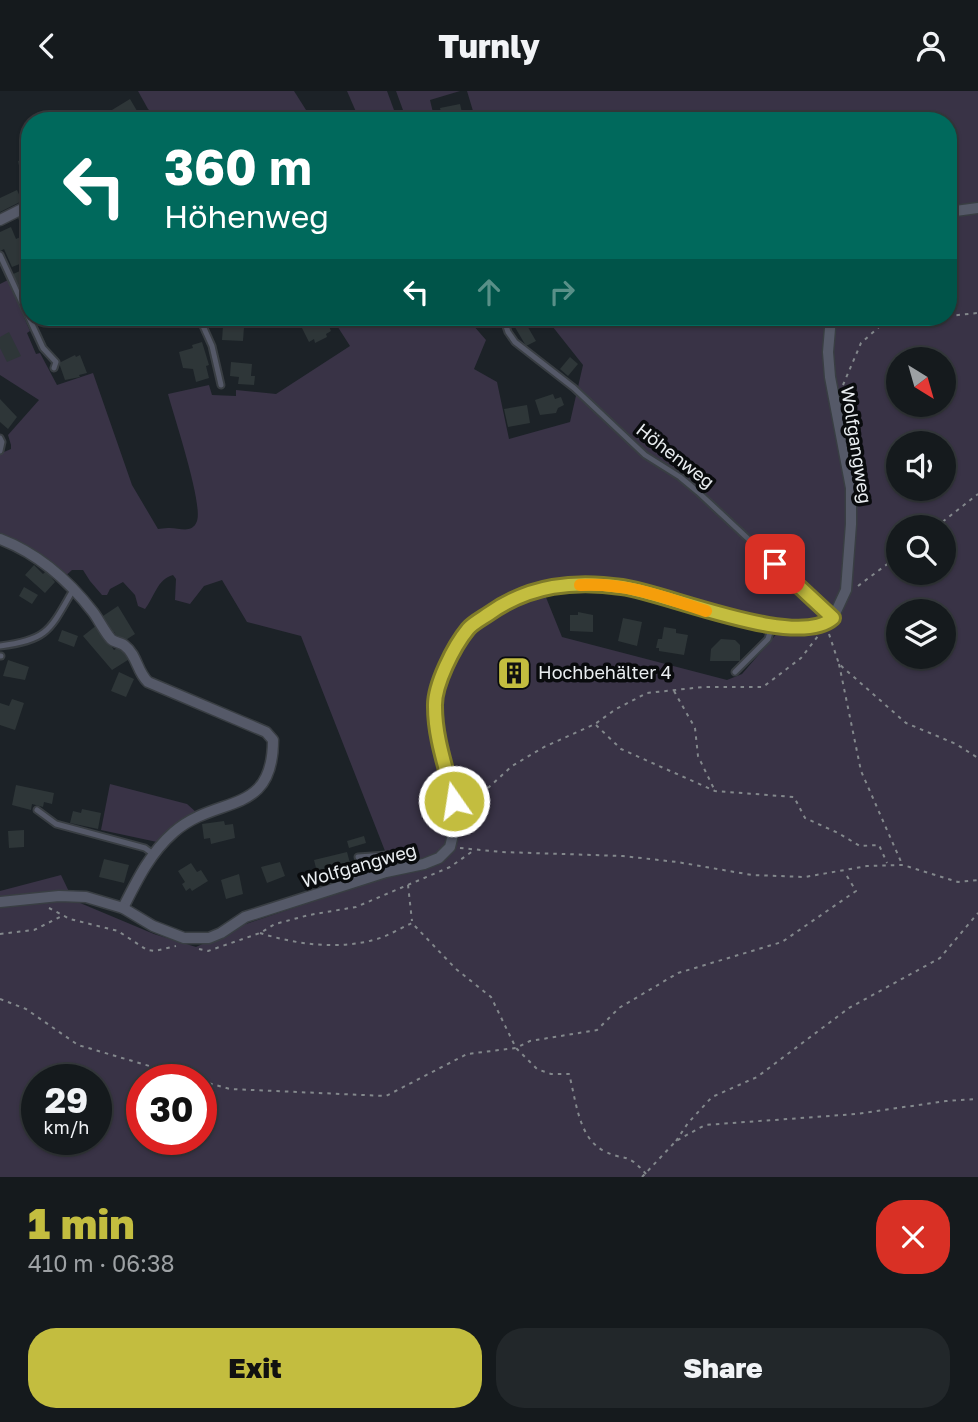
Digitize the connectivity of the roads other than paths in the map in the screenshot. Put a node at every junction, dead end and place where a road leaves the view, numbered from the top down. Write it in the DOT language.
graph roads {
  1 [pos="978,208"];
  2 [pos="21,210"];
  3 [pos="957,211"];
  4 [pos="0,220"];
  5 [pos="0,255"];
  6 [pos="21,300"];
  7 [pos="33,326"];
  8 [pos="203,326"];
  9 [pos="506,326"];
  10 [pos="830,326"];
  11 [pos="54,368"];
  12 [pos="221,385"];
  13 [pos="0,438"];
  14 [pos="0,451"];
  15 [pos="0,539"];
  16 [pos="73,590"];
  17 [pos="833,618"];
  18 [pos="772,625"];
  19 [pos="0,646"];
  20 [pos="734,672"];
  21 [pos="37,810"];
  22 [pos="153,854"];
  23 [pos="358,857"];
  24 [pos="412,867"];
  25 [pos="0,902"];
  26 [pos="123,908"];
  1 -- 3 [label="street"];
  2 -- 4 [label="street"];
  5 -- 6 [label="lane"];
  7 -- 11 [label="lane"];
  8 -- 12 [label="lane"];
  9 -- 17 [label="lane, Höhenweg"];
  10 -- 17 [label="street, Wolfgangweg"];
  13 -- 14 [label="lane"];
  15 -- 16 [label="street"];
  16 -- 19 [label="lane"];
  16 -- 22 [label="street"];
  17 -- 18 [label="street"];
  18 -- 20 [label="lane"];
  18 -- 24 [label="street, Wolfgangweg"];
  21 -- 22 [label="lane"];
  22 -- 26 [label="street"];
  23 -- 24 [label="lane"];
  24 -- 26 [label="street, Wolfgangweg"];
  25 -- 26 [label="street, Wolfgangweg"];
}
